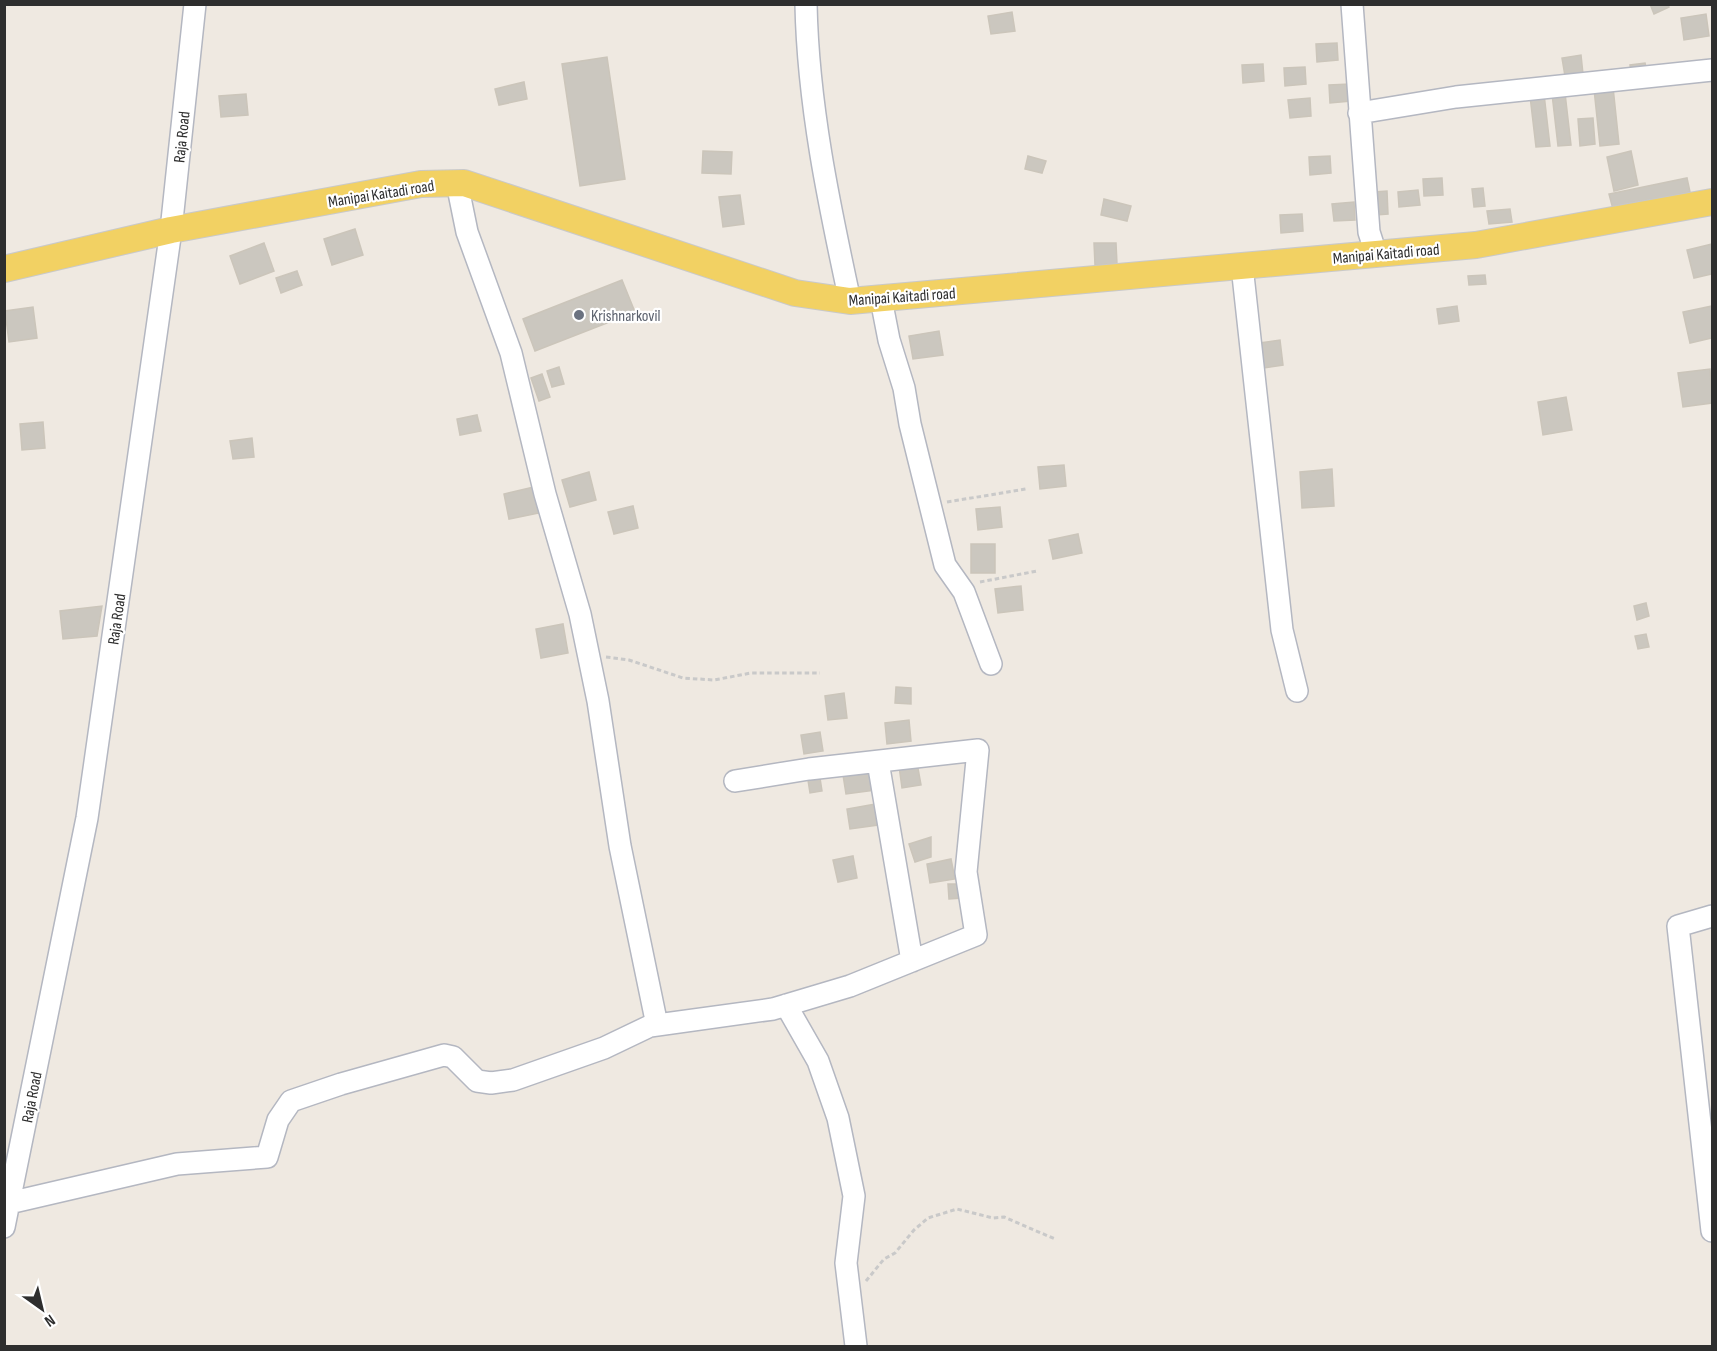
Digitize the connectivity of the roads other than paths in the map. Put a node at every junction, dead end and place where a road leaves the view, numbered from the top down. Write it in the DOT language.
graph roads {
  1 [pos="195,4"];
  2 [pos="806,4"];
  3 [pos="1352,4"];
  4 [pos="1713,70"];
  5 [pos="1359,112"];
  6 [pos="457,183"];
  7 [pos="1713,202"];
  8 [pos="171,230"];
  9 [pos="1376,254"];
  10 [pos="1242,266"];
  11 [pos="4,269"];
  12 [pos="881,298"];
  13 [pos="850,301"];
  14 [pos="991,664"];
  15 [pos="1297,691"];
  16 [pos="878,762"];
  17 [pos="735,781"];
  18 [pos="1713,916"];
  19 [pos="912,961"];
  20 [pos="786,1005"];
  21 [pos="657,1025"];
  22 [pos="9,1203"];
  23 [pos="4,1227"];
  24 [pos="1713,1231"];
  25 [pos="856,1347"];
  1 -- 8 [label="street, Raja Road"];
  2 -- 13 [label="street"];
  3 -- 5 [label="street"];
  4 -- 5 [label="street"];
  5 -- 9 [label="street"];
  6 -- 8 [label="main road, Manipai Kaitadi road"];
  6 -- 13 [label="main road, Manipai Kaitadi road"];
  6 -- 21 [label="street"];
  7 -- 9 [label="main road, Manipai Kaitadi road"];
  8 -- 11 [label="main road, Manipai Kaitadi road"];
  8 -- 22 [label="street, Raja Road"];
  9 -- 10 [label="main road, Manipai Kaitadi road"];
  10 -- 12 [label="main road, Manipai Kaitadi road"];
  10 -- 15 [label="street"];
  12 -- 13 [label="main road, Manipai Kaitadi road"];
  12 -- 14 [label="street"];
  16 -- 17 [label="street"];
  16 -- 19 [label="street"];
  16 -- 19 [label="street"];
  18 -- 24 [label="street"];
  19 -- 20 [label="street"];
  20 -- 21 [label="street"];
  20 -- 25 [label="street"];
  21 -- 22 [label="street"];
  22 -- 23 [label="street, Raja Road"];
}
